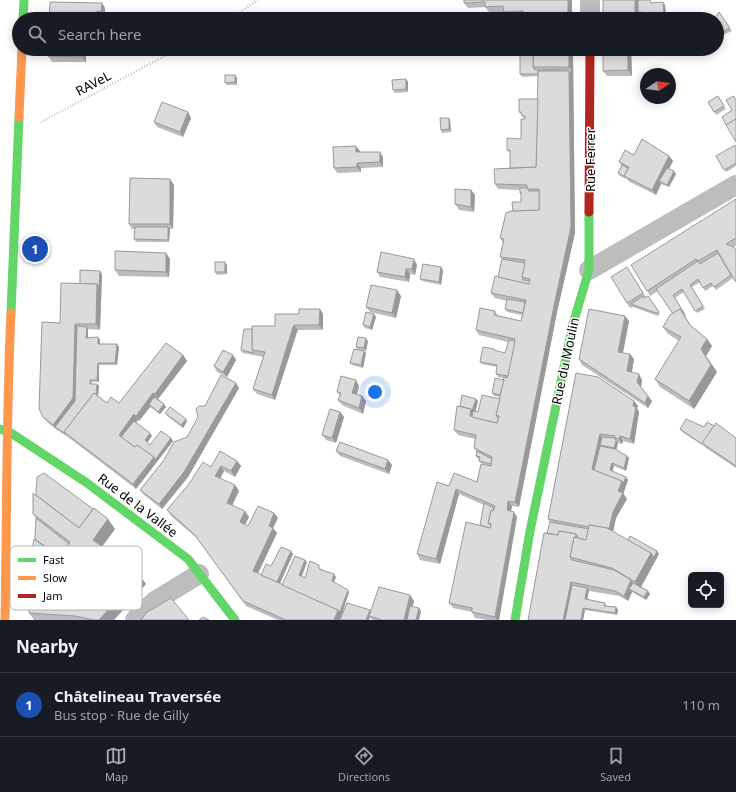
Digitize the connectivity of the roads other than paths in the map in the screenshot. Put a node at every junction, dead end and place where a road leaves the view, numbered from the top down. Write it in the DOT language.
graph roads {
  1 [pos="24,0"];
  2 [pos="590,0"];
  3 [pos="23,12"];
  4 [pos="590,12"];
  5 [pos="22,56"];
  6 [pos="590,56"];
  7 [pos="736,185"];
  8 [pos="589,270"];
  9 [pos="4,430"];
  10 [pos="199,574"];
  11 [pos="5,620"];
  12 [pos="135,620"];
  13 [pos="235,620"];
  14 [pos="515,620"];
  1 -- 3 [label="main road"];
  2 -- 4 [label="street"];
  5 -- 9 [label="main road"];
  6 -- 8 [label="main road, Rue Ferrer"];
  7 -- 8 [label="street"];
  8 -- 14 [label="main road, Rue du Moulin"];
  9 -- 10 [label="main road, Rue de la Vallée"];
  9 -- 11 [label="main road"];
  10 -- 12 [label="street"];
  10 -- 13 [label="main road, Rue de la Vallée"];
}
